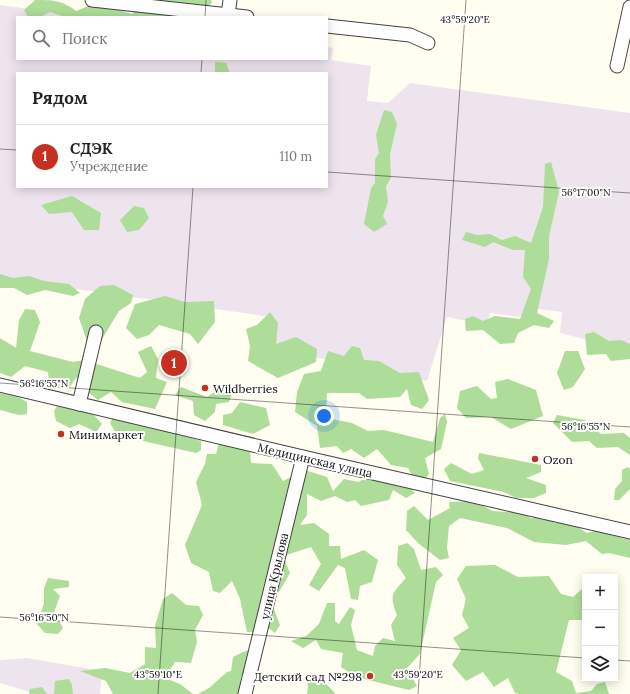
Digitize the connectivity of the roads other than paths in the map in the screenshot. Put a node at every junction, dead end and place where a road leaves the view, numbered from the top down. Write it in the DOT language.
graph roads {
  1 [pos="92,0"];
  2 [pos="230,0"];
  3 [pos="630,7"];
  4 [pos="228,15"];
  5 [pos="238,16"];
  6 [pos="328,26"];
  7 [pos="428,43"];
  8 [pos="617,66"];
  9 [pos="96,332"];
  10 [pos="0,385"];
  11 [pos="79,404"];
  12 [pos="303,457"];
  13 [pos="630,532"];
  14 [pos="245,694"];
  1 -- 4 [label="street"];
  2 -- 4 [label="street"];
  3 -- 8 [label="street"];
  4 -- 5 [label="street"];
  6 -- 7 [label="street"];
  9 -- 11 [label="street"];
  10 -- 11 [label="street, Медицинская улица"];
  11 -- 12 [label="street, Медицинская улица"];
  12 -- 13 [label="street, Медицинская улица"];
  12 -- 14 [label="street, улица Крылова"];
}
